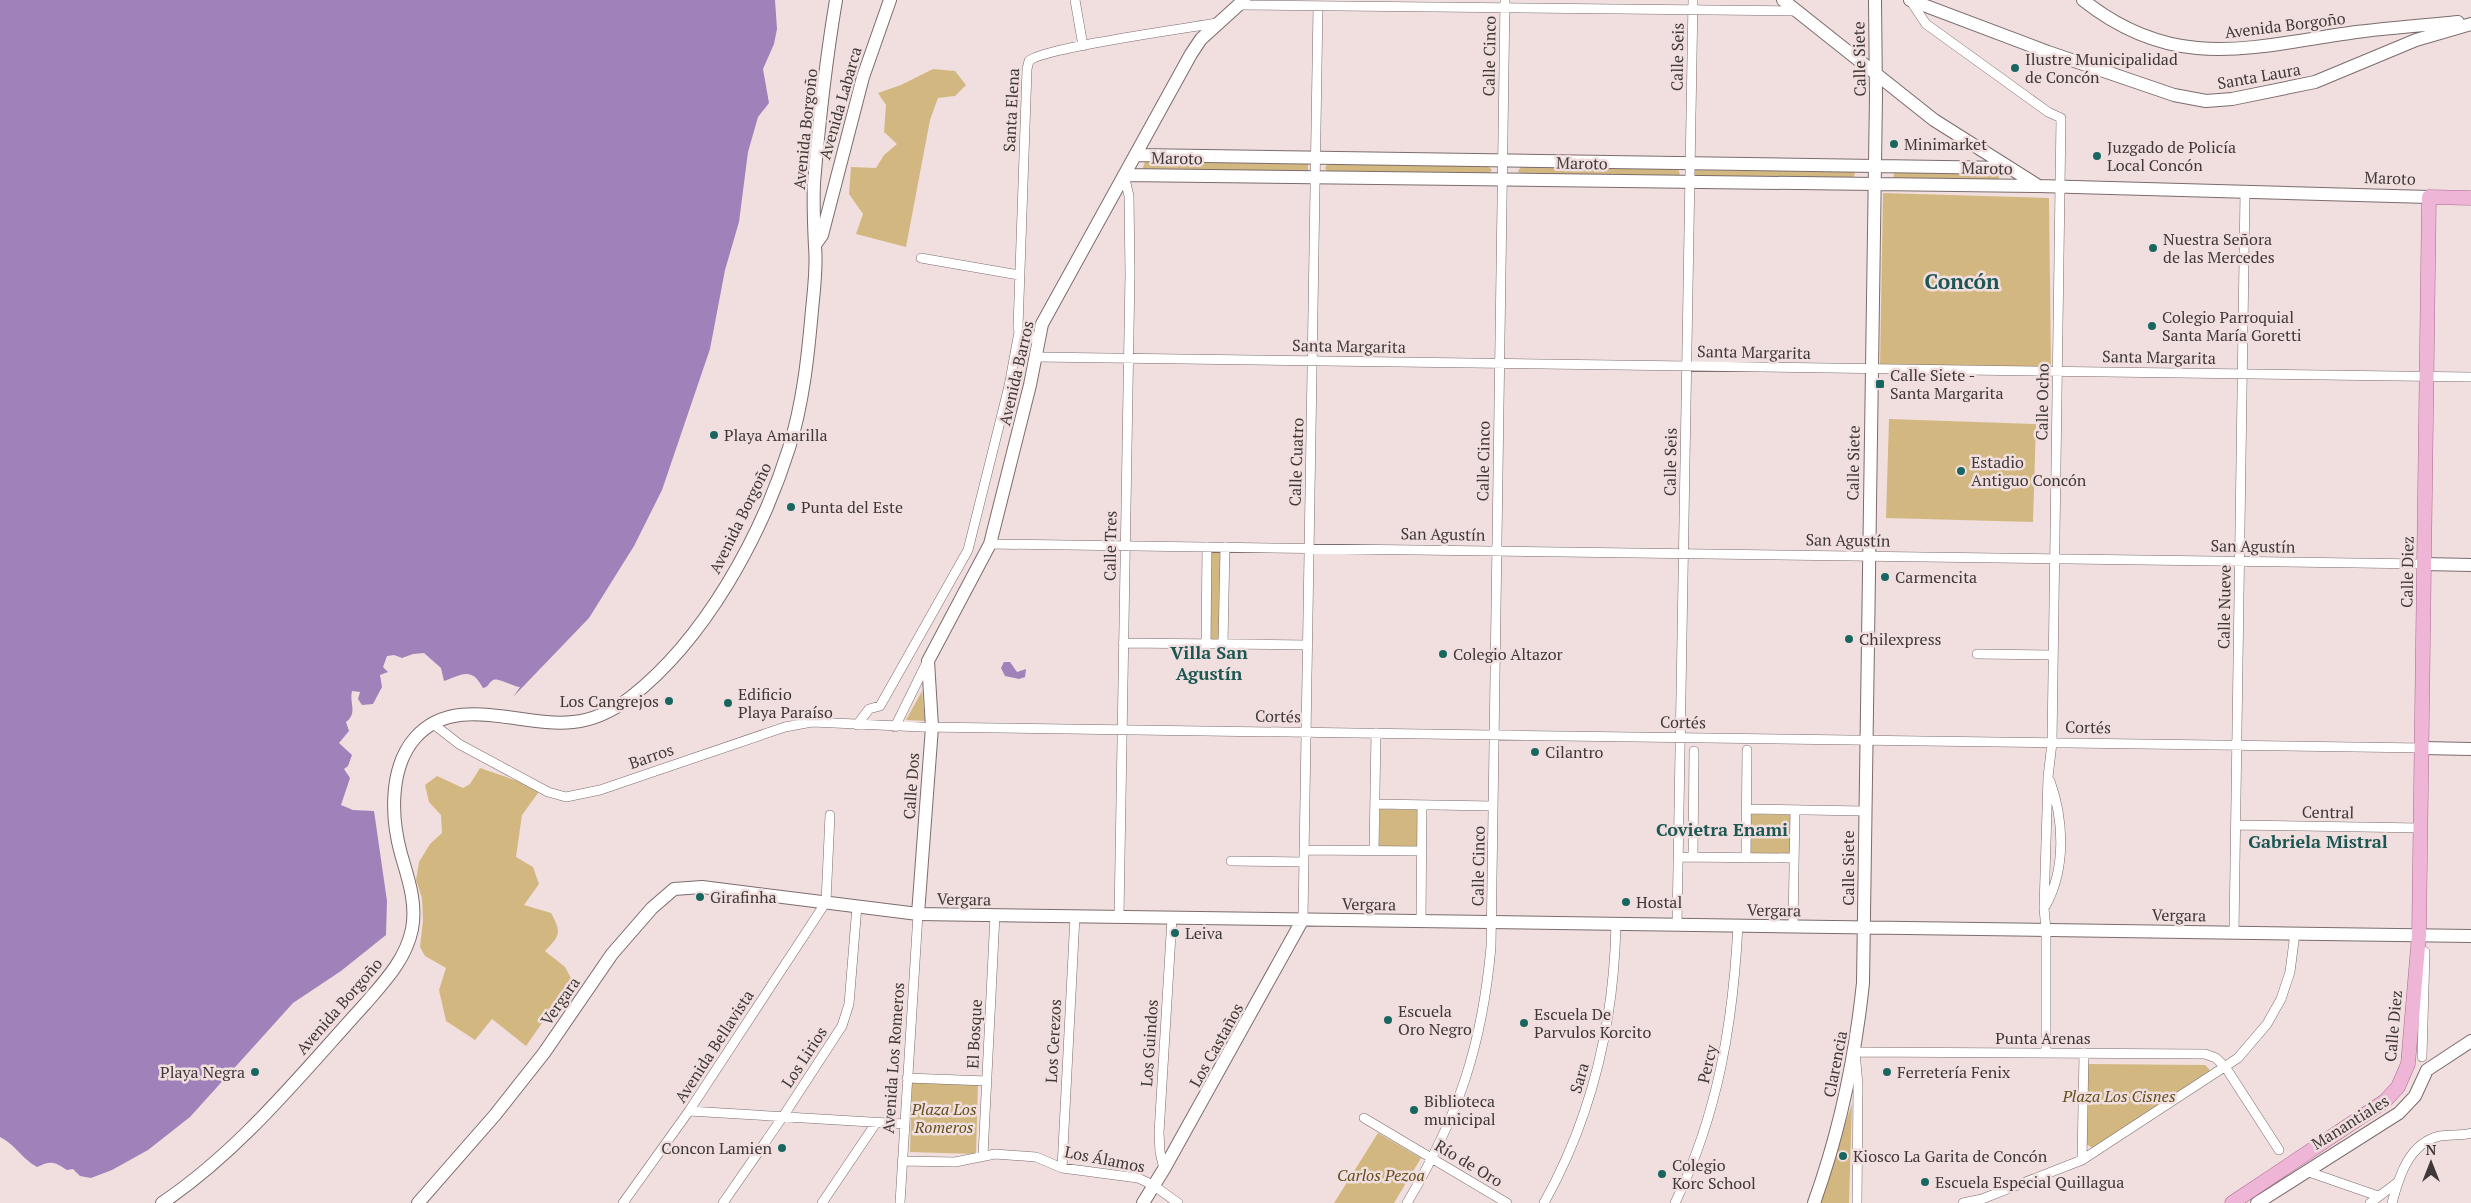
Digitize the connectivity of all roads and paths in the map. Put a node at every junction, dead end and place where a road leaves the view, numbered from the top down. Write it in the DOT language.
graph roads {
  1 [pos="836,0"];
  2 [pos="890,0"];
  3 [pos="1075,0"];
  4 [pos="1783,0"];
  5 [pos="1875,0"];
  6 [pos="1910,0"];
  7 [pos="2084,0"];
  8 [pos="1241,3"];
  9 [pos="1505,4"];
  10 [pos="1692,5"];
  11 [pos="1318,6"];
  12 [pos="1800,12"];
  13 [pos="2471,22"];
  14 [pos="1217,23"];
  15 [pos="1083,46"];
  16 [pos="1876,74"];
  17 [pos="2061,118"];
  18 [pos="1137,155"];
  19 [pos="1316,158"];
  20 [pos="1503,161"];
  21 [pos="1690,164"];
  22 [pos="1875,166"];
  23 [pos="2008,168"];
  24 [pos="1124,175"];
  25 [pos="1316,178"];
  26 [pos="1502,180"];
  27 [pos="1690,182"];
  28 [pos="1873,184"];
  29 [pos="2039,186"];
  30 [pos="2060,186"];
  31 [pos="2245,192"];
  32 [pos="2429,197"];
  33 [pos="2471,198"];
  34 [pos="816,245"];
  35 [pos="921,258"];
  36 [pos="1019,275"];
  37 [pos="1019,332"];
  38 [pos="1038,339"];
  39 [pos="1037,357"];
  40 [pos="1129,358"];
  41 [pos="1313,360"];
  42 [pos="1500,363"];
  43 [pos="1686,366"];
  44 [pos="1871,368"];
  45 [pos="2057,371"];
  46 [pos="2242,374"];
  47 [pos="2427,376"];
  48 [pos="2471,377"];
  49 [pos="990,544"];
  50 [pos="1125,546"];
  51 [pos="1207,547"];
  52 [pos="1225,547"];
  53 [pos="1308,548"];
  54 [pos="1497,551"];
  55 [pos="1683,554"];
  56 [pos="1868,556"];
  57 [pos="2055,559"];
  58 [pos="2239,562"];
  59 [pos="2424,564"];
  60 [pos="2471,565"];
  61 [pos="1123,643"];
  62 [pos="1206,644"];
  63 [pos="1223,644"];
  64 [pos="1307,645"];
  65 [pos="1978,654"];
  66 [pos="2054,655"];
  67 [pos="928,661"];
  68 [pos="432,724"];
  69 [pos="857,725"];
  70 [pos="895,727"];
  71 [pos="932,727"];
  72 [pos="1122,730"];
  73 [pos="1306,733"];
  74 [pos="1376,733"];
  75 [pos="1494,735"];
  76 [pos="1680,738"];
  77 [pos="1866,740"];
  78 [pos="2052,743"];
  79 [pos="2237,746"];
  80 [pos="2422,748"];
  81 [pos="2471,749"];
  82 [pos="1747,750"];
  83 [pos="1694,751"];
  84 [pos="2048,776"];
  85 [pos="1375,804"];
  86 [pos="1422,805"];
  87 [pos="1494,806"];
  88 [pos="1746,809"];
  89 [pos="1795,810"];
  90 [pos="1864,811"];
  91 [pos="830,814"];
  92 [pos="2236,825"];
  93 [pos="2420,828"];
  94 [pos="1304,850"];
  95 [pos="1374,851"];
  96 [pos="1422,851"];
  97 [pos="1678,857"];
  98 [pos="1693,857"];
  99 [pos="1746,858"];
  100 [pos="1794,858"];
  101 [pos="1231,861"];
  102 [pos="1304,862"];
  103 [pos="826,902"];
  104 [pos="857,906"];
  105 [pos="2044,908"];
  106 [pos="918,914"];
  107 [pos="995,915"];
  108 [pos="1075,916"];
  109 [pos="1119,917"];
  110 [pos="1172,918"];
  111 [pos="1303,920"];
  112 [pos="1421,921"];
  113 [pos="1492,922"];
  114 [pos="1616,924"];
  115 [pos="1677,925"];
  116 [pos="1738,926"];
  117 [pos="1793,926"];
  118 [pos="1864,927"];
  119 [pos="2046,930"];
  120 [pos="2234,932"];
  121 [pos="2295,933"];
  122 [pos="2471,936"];
  123 [pos="2418,941"];
  124 [pos="2471,1041"];
  125 [pos="1855,1052"];
  126 [pos="2046,1053"];
  127 [pos="2084,1053"];
  128 [pos="2422,1057"];
  129 [pos="2226,1068"];
  130 [pos="907,1078"];
  131 [pos="986,1081"];
  132 [pos="2385,1101"];
  133 [pos="689,1111"];
  134 [pos="784,1116"];
  135 [pos="1364,1118"];
  136 [pos="876,1123"];
  137 [pos="904,1124"];
  138 [pos="2471,1133"];
  139 [pos="2279,1150"];
  140 [pos="983,1155"];
  141 [pos="1433,1159"];
  142 [pos="2082,1160"];
  143 [pos="902,1161"];
  144 [pos="1062,1168"];
  145 [pos="1164,1169"];
  146 [pos="2306,1171"];
  147 [pos="2398,1182"];
  148 [pos="1153,1185"];
  149 [pos="2378,1196"];
  150 [pos="1983,1201"];
  151 [pos="162,1203"];
  152 [pos="418,1203"];
  153 [pos="624,1203"];
  154 [pos="723,1203"];
  155 [pos="822,1203"];
  156 [pos="900,1203"];
  157 [pos="1143,1203"];
  158 [pos="1178,1203"];
  159 [pos="1407,1203"];
  160 [pos="1507,1203"];
  161 [pos="1544,1203"];
  162 [pos="1675,1203"];
  163 [pos="1814,1203"];
  164 [pos="1857,1203"];
  165 [pos="1963,1203"];
  166 [pos="2232,1203"];
  167 [pos="2257,1203"];
  168 [pos="2370,1203"];
  169 [pos="2392,1203"];
  1 -- 34 [label="street, Avenida Borgoño"];
  2 -- 34 [label="street, Avenida Labarca"];
  3 -- 15 [label="street"];
  4 -- 12 [label="street"];
  5 -- 16 [label="street, Calle Siete"];
  6 -- 13 [label="street, Santa Laura"];
  6 -- 17 [label="street, Santa Laura"];
  7 -- 13 [label="street, Avenida Borgoño"];
  8 -- 11 [label="street"];
  8 -- 14 [label="street, Avenida Barros"];
  9 -- 10 [label="street"];
  9 -- 11 [label="street"];
  9 -- 20 [label="street, Calle Cinco"];
  10 -- 12 [label="street"];
  10 -- 21 [label="street, Calle Seis"];
  11 -- 19 [label="street, Calle Cuatro"];
  12 -- 16 [label="street"];
  14 -- 15 [label="street, Santa Elena"];
  14 -- 18 [label="street, Avenida Barros"];
  15 -- 36 [label="street, Santa Elena"];
  16 -- 22 [label="street, Calle Siete"];
  16 -- 23 [label="street"];
  17 -- 30 [label="street, Calle Ocho"];
  18 -- 19 [label="street, Maroto"];
  18 -- 24 [label="street, Avenida Barros"];
  19 -- 20 [label="street, Maroto"];
  19 -- 25 [label="street, Calle Cuatro"];
  20 -- 21 [label="street, Maroto"];
  20 -- 26 [label="street, Calle Cinco"];
  21 -- 22 [label="street, Maroto"];
  21 -- 27 [label="street, Calle Seis"];
  22 -- 23 [label="street, Maroto"];
  22 -- 28 [label="street, Calle Siete"];
  23 -- 29 [label="street, Maroto"];
  24 -- 25 [label="street, Maroto"];
  24 -- 38 [label="street, Avenida Barros"];
  24 -- 40 [label="street, Calle Tres"];
  25 -- 26 [label="street, Maroto"];
  25 -- 41 [label="street, Calle Cuatro"];
  26 -- 27 [label="street, Maroto"];
  26 -- 42 [label="street, Calle Cinco"];
  27 -- 28 [label="street, Maroto"];
  27 -- 43 [label="street, Calle Seis"];
  28 -- 29 [label="street, Maroto"];
  28 -- 44 [label="street, Calle Siete"];
  29 -- 30 [label="street, Maroto"];
  30 -- 31 [label="street, Maroto"];
  30 -- 45 [label="street, Calle Ocho"];
  31 -- 32 [label="street, Maroto"];
  31 -- 46 [label="street, Calle Nueve"];
  32 -- 33 [label="main road, Maroto"];
  32 -- 47 [label="main road, Calle Diez"];
  34 -- 68 [label="street, Avenida Borgoño"];
  35 -- 36 [label="street"];
  36 -- 37 [label="street, Santa Elena"];
  37 -- 38 [label="street"];
  37 -- 69 [label="street, Avenida Barros"];
  38 -- 39 [label="street, Avenida Barros"];
  39 -- 40 [label="street, Santa Margarita"];
  39 -- 49 [label="street, Avenida Barros"];
  40 -- 41 [label="street, Santa Margarita"];
  40 -- 50 [label="street, Calle Tres"];
  41 -- 42 [label="street, Santa Margarita"];
  41 -- 53 [label="street, Calle Cuatro"];
  42 -- 43 [label="street, Santa Margarita"];
  42 -- 54 [label="street, Calle Cinco"];
  43 -- 44 [label="street, Santa Margarita"];
  43 -- 55 [label="street, Calle Seis"];
  44 -- 45 [label="street, Santa Margarita"];
  44 -- 56 [label="street, Calle Siete"];
  45 -- 46 [label="street, Santa Margarita"];
  45 -- 57 [label="street, Calle Ocho"];
  46 -- 47 [label="street, Santa Margarita"];
  46 -- 58 [label="street, Calle Nueve"];
  47 -- 48 [label="street, Santa Margarita"];
  47 -- 59 [label="main road, Calle Diez"];
  49 -- 50 [label="street, San Agustín"];
  49 -- 67 [label="street, Avenida Barros"];
  50 -- 51 [label="street, San Agustín"];
  50 -- 61 [label="street, Calle Tres"];
  51 -- 52 [label="street, San Agustín"];
  51 -- 62 [label="street"];
  52 -- 53 [label="street, San Agustín"];
  52 -- 63 [label="street"];
  53 -- 54 [label="street, San Agustín"];
  53 -- 64 [label="street, Calle Cuatro"];
  54 -- 55 [label="street, San Agustín"];
  54 -- 75 [label="street, Calle Cinco"];
  55 -- 56 [label="street, San Agustín"];
  55 -- 76 [label="street, Calle Seis"];
  56 -- 57 [label="street, San Agustín"];
  56 -- 77 [label="street, Calle Siete"];
  57 -- 58 [label="street, San Agustín"];
  57 -- 66 [label="street, Calle Ocho"];
  58 -- 59 [label="street, San Agustín"];
  58 -- 79 [label="street, Calle Nueve"];
  59 -- 60 [label="street, San Agustín"];
  59 -- 80 [label="main road, Calle Diez"];
  61 -- 62 [label="street"];
  61 -- 72 [label="street, Calle Tres"];
  62 -- 63 [label="street"];
  63 -- 64 [label="street"];
  64 -- 73 [label="street, Calle Cuatro"];
  65 -- 66 [label="street"];
  66 -- 78 [label="street, Calle Ocho"];
  67 -- 70 [label="street, Avenida Barros"];
  67 -- 71 [label="street, Calle Dos"];
  68 -- 69 [label="street, Barros"];
  68 -- 151 [label="street, Avenida Borgoño"];
  69 -- 70 [label="street, Barros"];
  70 -- 71 [label="street, Cortés"];
  71 -- 72 [label="street, Cortés"];
  71 -- 106 [label="street, Calle Dos"];
  72 -- 73 [label="street, Cortés"];
  72 -- 109 [label="street, Calle Tres"];
  73 -- 74 [label="street, Cortés"];
  73 -- 94 [label="street, Calle Cuatro"];
  74 -- 75 [label="street, Cortés"];
  74 -- 85 [label="street"];
  75 -- 76 [label="street, Cortés"];
  75 -- 87 [label="street, Calle Cinco"];
  76 -- 77 [label="street, Cortés"];
  76 -- 97 [label="street, Calle Seis"];
  77 -- 78 [label="street, Cortés"];
  77 -- 90 [label="street, Calle Siete"];
  78 -- 79 [label="street, Cortés"];
  78 -- 84 [label="street, Calle Ocho"];
  79 -- 80 [label="street, Cortés"];
  79 -- 92 [label="street, Calle Nueve"];
  80 -- 81 [label="street, Cortés"];
  80 -- 93 [label="main road, Calle Diez"];
  82 -- 88 [label="street"];
  83 -- 98 [label="street"];
  84 -- 105 [label="street, Calle Ocho"];
  84 -- 105 [label="street, Calle Ocho"];
  85 -- 86 [label="street"];
  85 -- 95 [label="street"];
  86 -- 87 [label="street"];
  86 -- 96 [label="street"];
  87 -- 113 [label="street, Calle Cinco"];
  88 -- 89 [label="street"];
  88 -- 99 [label="street"];
  89 -- 90 [label="street"];
  89 -- 100 [label="street"];
  90 -- 118 [label="street, Calle Siete"];
  91 -- 103 [label="street"];
  92 -- 93 [label="street, Central"];
  92 -- 120 [label="street, Calle Nueve"];
  93 -- 123 [label="main road, Calle Diez"];
  94 -- 95 [label="street"];
  94 -- 102 [label="street, Calle Cuatro"];
  95 -- 96 [label="street"];
  96 -- 112 [label="street"];
  97 -- 98 [label="street"];
  97 -- 115 [label="street, Calle Seis"];
  98 -- 99 [label="street"];
  99 -- 100 [label="street"];
  100 -- 117 [label="street"];
  101 -- 102 [label="street"];
  102 -- 111 [label="street, Calle Cuatro"];
  103 -- 104 [label="street, Vergara"];
  103 -- 133 [label="street, Avenida Bellavista"];
  103 -- 152 [label="street, Vergara"];
  104 -- 106 [label="street, Vergara"];
  104 -- 134 [label="street, Los Lirios"];
  105 -- 119 [label="street, Calle Ocho"];
  106 -- 107 [label="street, Vergara"];
  106 -- 130 [label="street, Avenida Los Romeros"];
  107 -- 108 [label="street, Vergara"];
  107 -- 131 [label="street, El Bosque"];
  108 -- 109 [label="street, Vergara"];
  108 -- 144 [label="street, Los Cerezos"];
  109 -- 110 [label="street, Vergara"];
  110 -- 111 [label="street, Vergara"];
  110 -- 145 [label="street, Los Guindos"];
  111 -- 112 [label="street, Vergara"];
  111 -- 145 [label="street, Los Castaños"];
  112 -- 113 [label="street, Vergara"];
  113 -- 114 [label="street, Vergara"];
  113 -- 141 [label="street, Calle Cinco"];
  114 -- 115 [label="street, Vergara"];
  114 -- 161 [label="street, Sara"];
  115 -- 116 [label="street, Vergara"];
  116 -- 117 [label="street, Vergara"];
  116 -- 162 [label="street, Percy"];
  117 -- 118 [label="street, Vergara"];
  118 -- 119 [label="street, Vergara"];
  118 -- 125 [label="street, Clarencia"];
  119 -- 120 [label="street, Vergara"];
  119 -- 126 [label="street, Calle Ocho"];
  120 -- 121 [label="street, Vergara"];
  121 -- 123 [label="street, Vergara"];
  121 -- 129 [label="street"];
  122 -- 123 [label="street, Vergara"];
  123 -- 128 [label="street, Calle Diez"];
  123 -- 132 [label="main road, Calle Diez"];
  124 -- 146 [label="street, Manantiales"];
  125 -- 126 [label="street, Punta Arenas"];
  125 -- 163 [label="street, Clarencia"];
  125 -- 164 [label="street"];
  126 -- 127 [label="street, Punta Arenas"];
  127 -- 129 [label="street, Punta Arenas"];
  127 -- 142 [label="street"];
  129 -- 139 [label="street"];
  129 -- 142 [label="street"];
  130 -- 131 [label="street"];
  130 -- 137 [label="street, Avenida Los Romeros"];
  131 -- 140 [label="street, El Bosque"];
  132 -- 166 [label="main road, Manantiales"];
  133 -- 134 [label="street"];
  133 -- 153 [label="street, Avenida Bellavista"];
  134 -- 136 [label="street"];
  134 -- 154 [label="street, Los Lirios"];
  135 -- 141 [label="street, Río de Oro"];
  136 -- 137 [label="street"];
  136 -- 155 [label="street"];
  137 -- 143 [label="street, Avenida Los Romeros"];
  138 -- 147 [label="street"];
  140 -- 143 [label="street, Los Álamos"];
  140 -- 144 [label="street, Los Álamos"];
  141 -- 159 [label="street, Calle Cinco"];
  141 -- 160 [label="street, Río de Oro"];
  142 -- 150 [label="street"];
  143 -- 156 [label="street, Avenida Los Romeros"];
  144 -- 148 [label="street, Los Álamos"];
  145 -- 148 [label="street, Los Castaños"];
  146 -- 149 [label="street"];
  146 -- 167 [label="street, Manantiales"];
  147 -- 149 [label="street"];
  147 -- 169 [label="street"];
  148 -- 157 [label="street, Los Castaños"];
  148 -- 158 [label="street, Los Álamos"];
  149 -- 168 [label="street"];
  150 -- 165 [label="street"];
}
